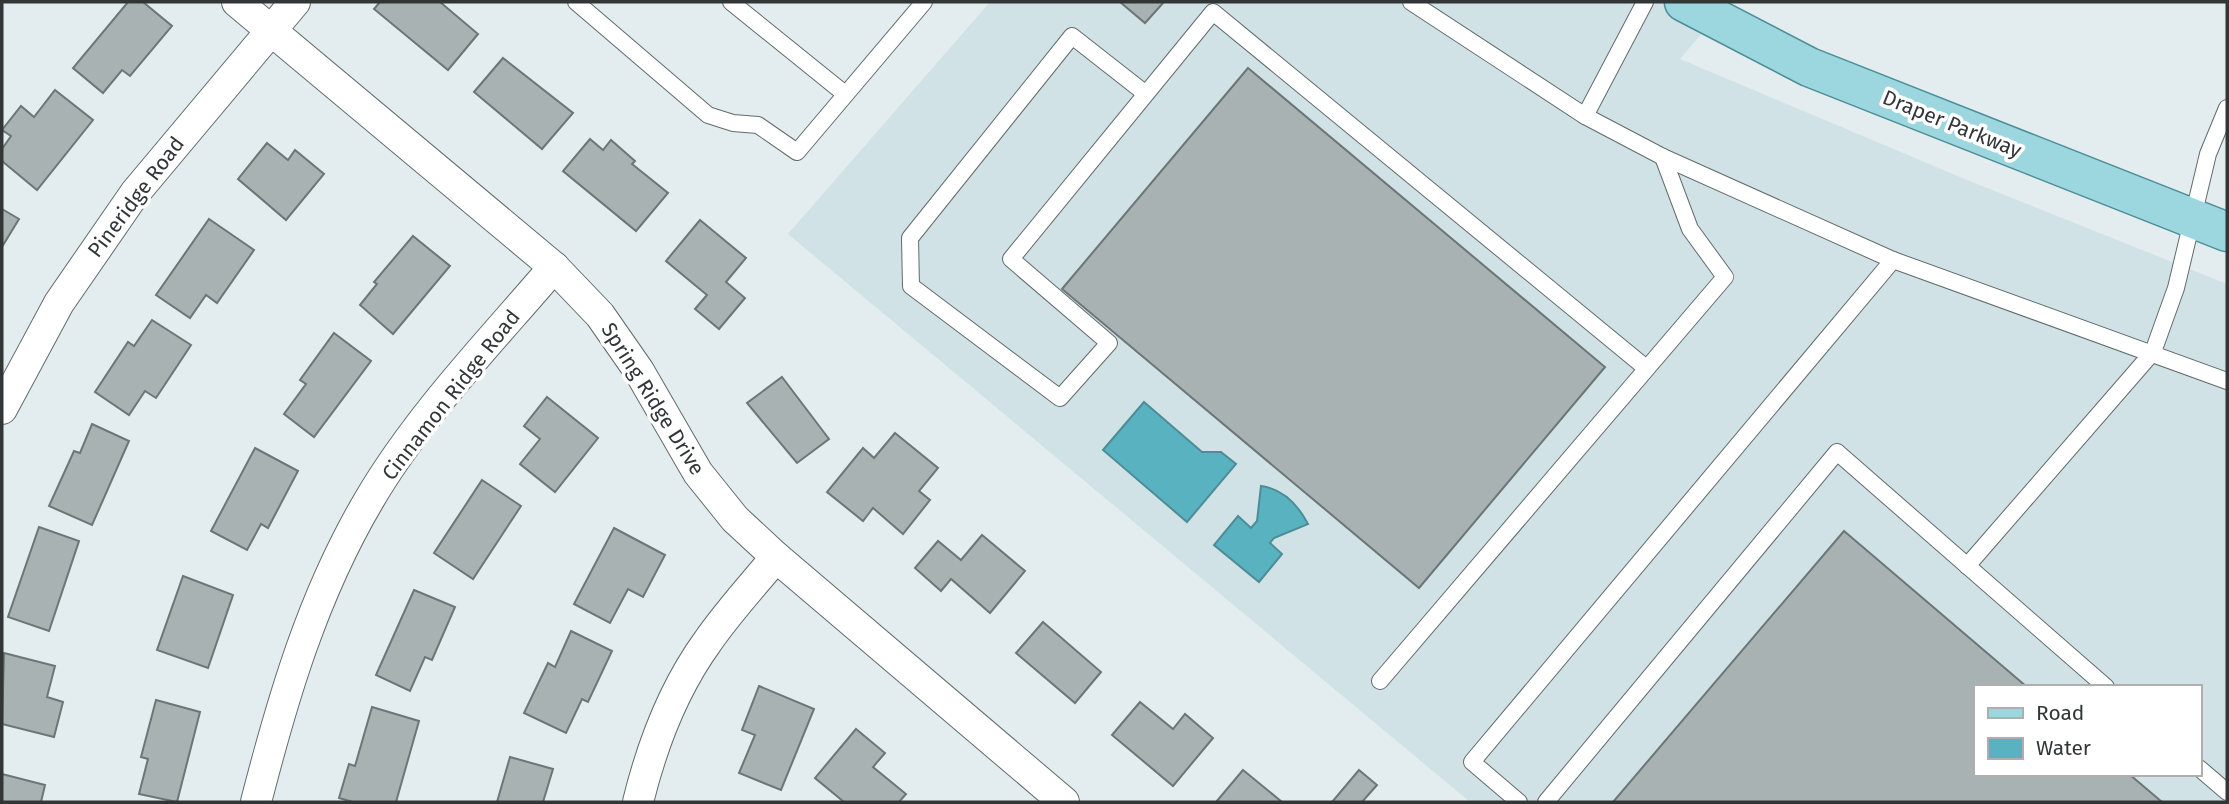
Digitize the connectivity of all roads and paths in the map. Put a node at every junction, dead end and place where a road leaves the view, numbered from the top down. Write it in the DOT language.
graph roads {
  1 [pos="237,2"];
  2 [pos="295,2"];
  3 [pos="576,2"];
  4 [pos="731,2"];
  5 [pos="924,2"];
  6 [pos="1412,2"];
  7 [pos="1645,2"];
  8 [pos="1684,2"];
  9 [pos="1218,7"];
  10 [pos="270,31"];
  11 [pos="845,94"];
  12 [pos="1146,94"];
  13 [pos="2227,108"];
  14 [pos="1585,116"];
  15 [pos="1663,157"];
  16 [pos="2210,226"];
  17 [pos="1893,260"];
  18 [pos="554,267"];
  19 [pos="2153,352"];
  20 [pos="1646,368"];
  21 [pos="2227,381"];
  22 [pos="2,409"];
  23 [pos="776,558"];
  24 [pos="1967,566"];
  25 [pos="1380,681"];
  26 [pos="2104,685"];
  27 [pos="2201,770"];
  28 [pos="2227,792"];
  29 [pos="256,802"];
  30 [pos="638,802"];
  31 [pos="1064,802"];
  32 [pos="1519,802"];
  33 [pos="1546,802"];
  1 -- 10 [label="street, Spring Ridge Drive"];
  2 -- 10 [label="street, Pineridge Road"];
  3 -- 11 [label="lane"];
  4 -- 11 [label="lane"];
  5 -- 11 [label="lane"];
  6 -- 14 [label="lane"];
  7 -- 14 [label="lane"];
  8 -- 16 [label="main road, Draper Parkway"];
  9 -- 12 [label="lane"];
  9 -- 20 [label="lane"];
  10 -- 18 [label="street, Spring Ridge Drive"];
  10 -- 22 [label="street, Pineridge Road"];
  12 -- 12 [label="lane"];
  13 -- 16 [label="lane"];
  14 -- 15 [label="lane"];
  15 -- 17 [label="lane"];
  15 -- 20 [label="lane"];
  16 -- 19 [label="lane"];
  17 -- 19 [label="lane"];
  17 -- 32 [label="lane"];
  18 -- 23 [label="street, Spring Ridge Drive"];
  18 -- 29 [label="street, Cinnamon Ridge Road"];
  19 -- 21 [label="lane"];
  19 -- 24 [label="lane"];
  20 -- 25 [label="lane"];
  23 -- 30 [label="street"];
  23 -- 31 [label="street, Spring Ridge Drive"];
  24 -- 26 [label="lane"];
  24 -- 33 [label="lane"];
  27 -- 28 [label="lane"];
}
